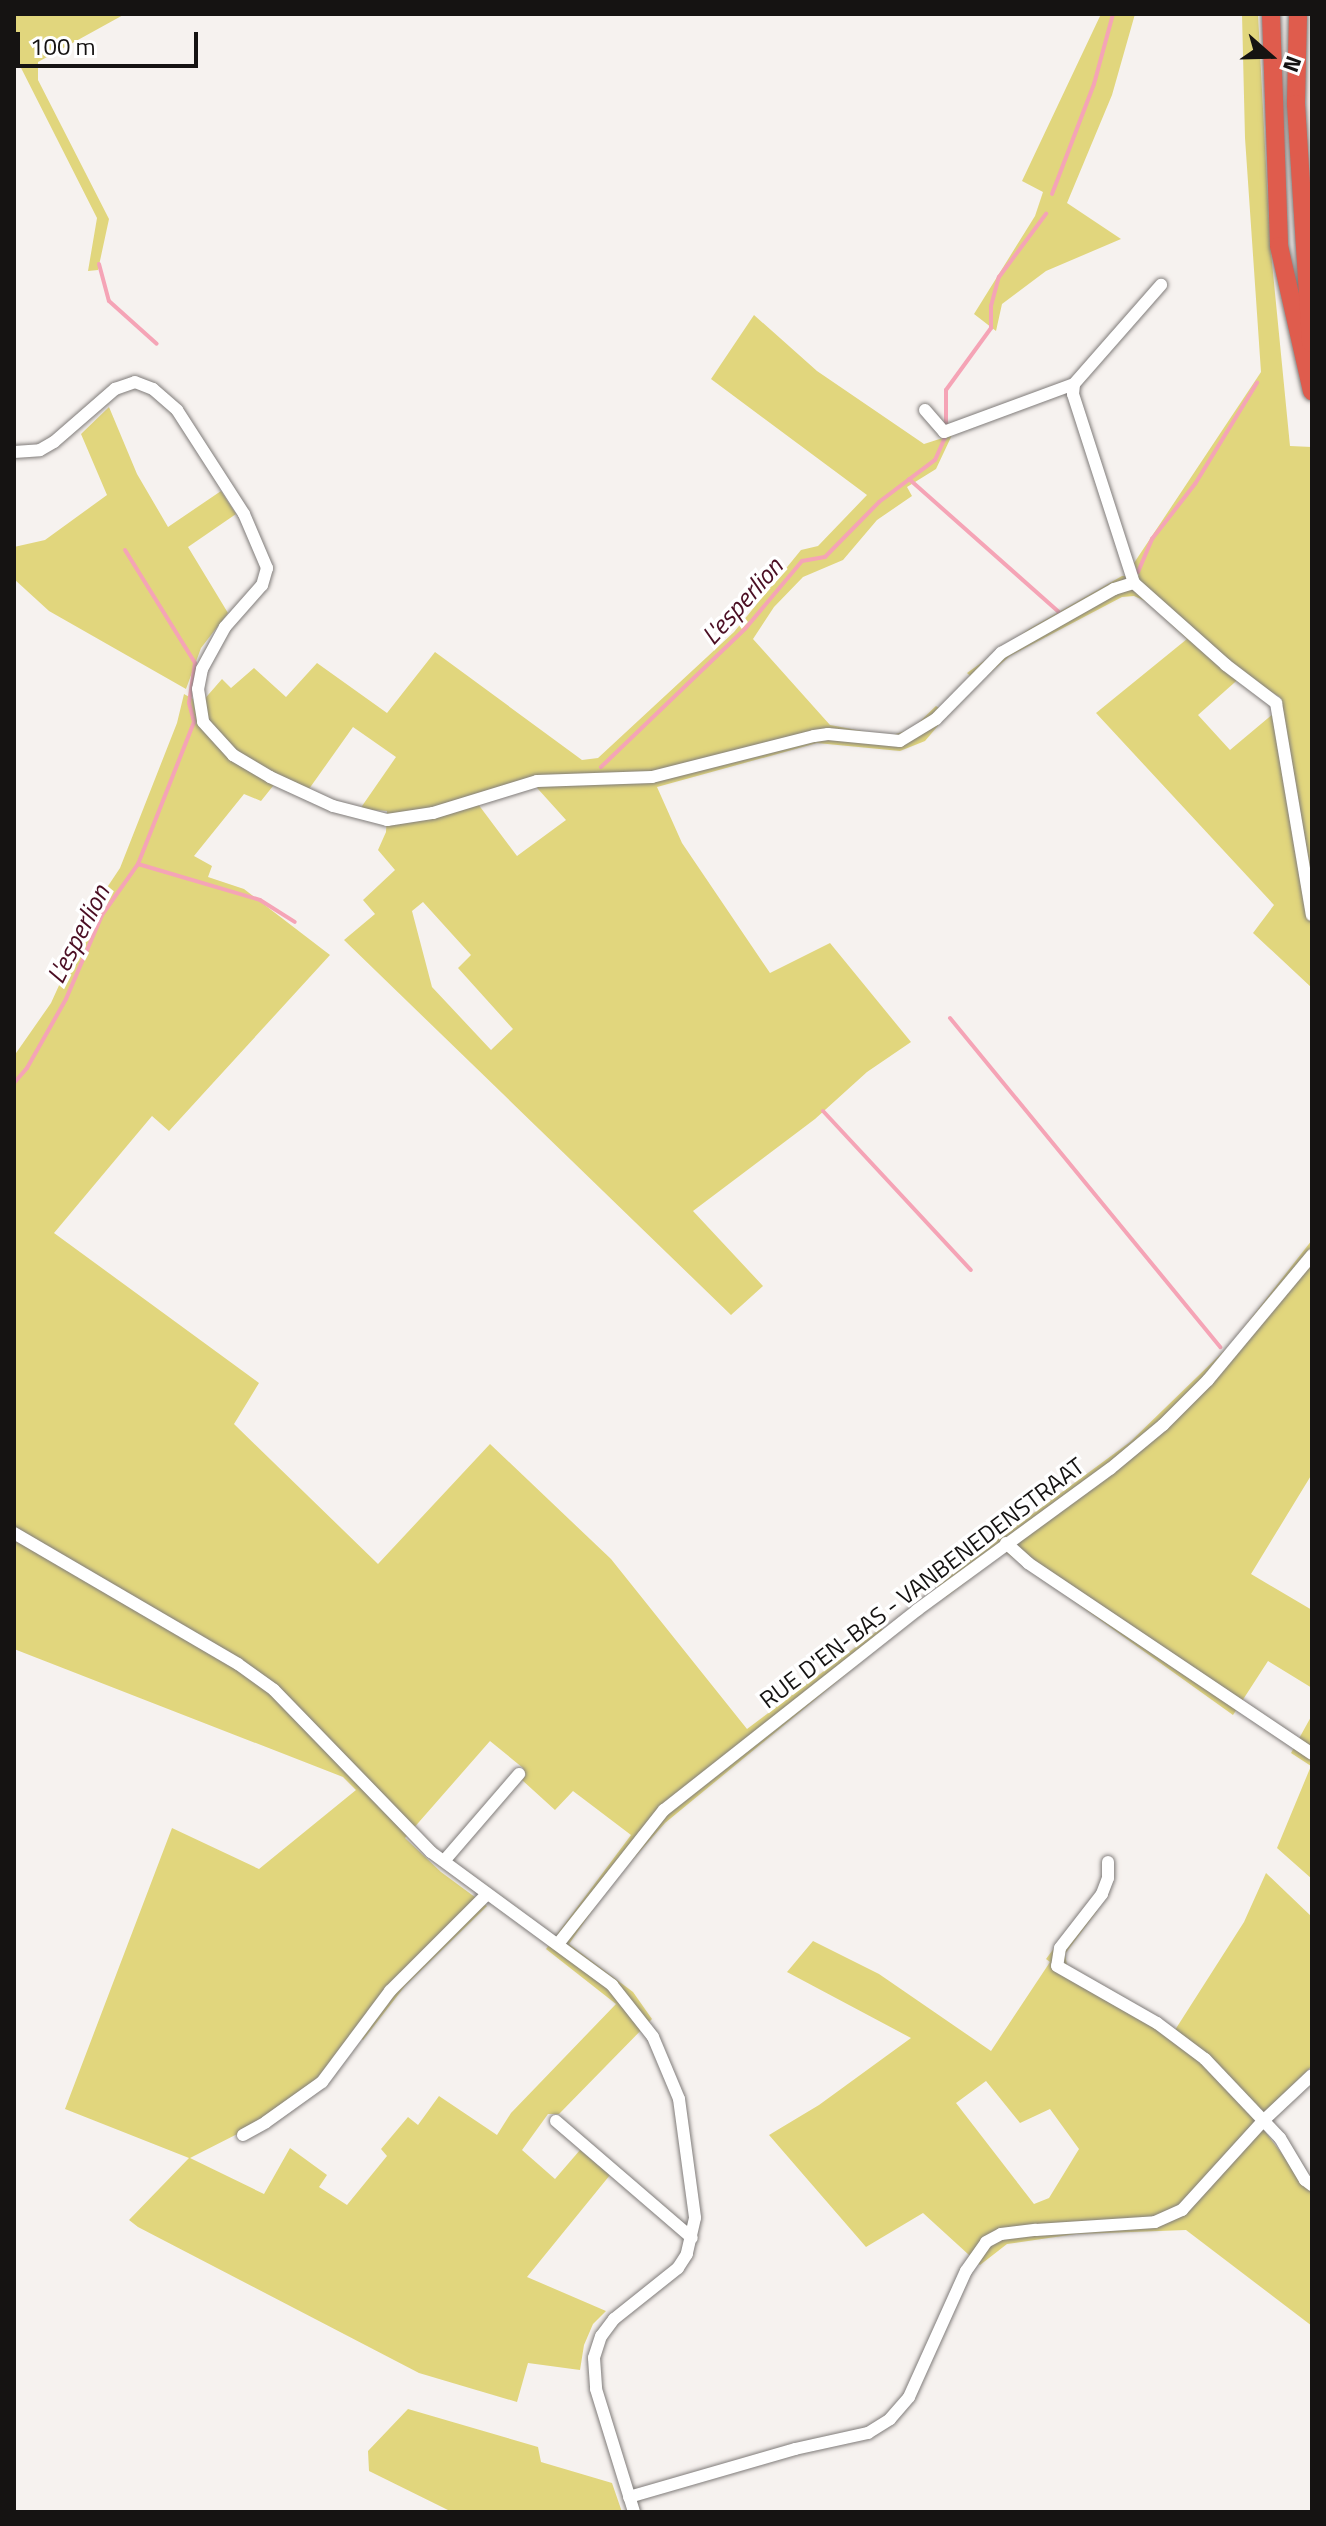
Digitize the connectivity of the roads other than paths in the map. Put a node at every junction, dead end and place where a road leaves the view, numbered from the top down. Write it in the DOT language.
graph roads {
  1 [pos="1271,14"];
  2 [pos="1298,14"];
  3 [pos="1161,285"];
  4 [pos="1312,349"];
  5 [pos="1074,384"];
  6 [pos="1312,391"];
  7 [pos="925,410"];
  8 [pos="14,452"];
  9 [pos="1134,583"];
  10 [pos="1312,915"];
  11 [pos="1312,1255"];
  12 [pos="14,1533"];
  13 [pos="1006,1543"];
  14 [pos="1312,1754"];
  15 [pos="519,1774"];
  16 [pos="444,1861"];
  17 [pos="1108,1862"];
  18 [pos="487,1894"];
  19 [pos="558,1944"];
  20 [pos="1312,2075"];
  21 [pos="556,2121"];
  22 [pos="1263,2121"];
  23 [pos="243,2135"];
  24 [pos="1312,2185"];
  25 [pos="692,2238"];
  26 [pos="629,2497"];
  27 [pos="634,2512"];
  1 -- 6 [label="highway"];
  2 -- 4 [label="highway"];
  3 -- 5 [label="street"];
  5 -- 7 [label="street"];
  5 -- 9 [label="street"];
  8 -- 9 [label="street"];
  9 -- 10 [label="street"];
  11 -- 13 [label="street, RUE D'EN-BAS - VANBENEDENSTRAAT"];
  12 -- 16 [label="street"];
  13 -- 14 [label="street"];
  13 -- 19 [label="street, RUE D'EN-BAS - VANBENEDENSTRAAT"];
  15 -- 16 [label="street"];
  16 -- 18 [label="street"];
  17 -- 22 [label="street"];
  18 -- 19 [label="street"];
  18 -- 23 [label="street"];
  19 -- 25 [label="street"];
  20 -- 22 [label="street"];
  21 -- 25 [label="street"];
  22 -- 24 [label="street"];
  22 -- 26 [label="street"];
  25 -- 26 [label="street"];
  26 -- 27 [label="street"];
}
